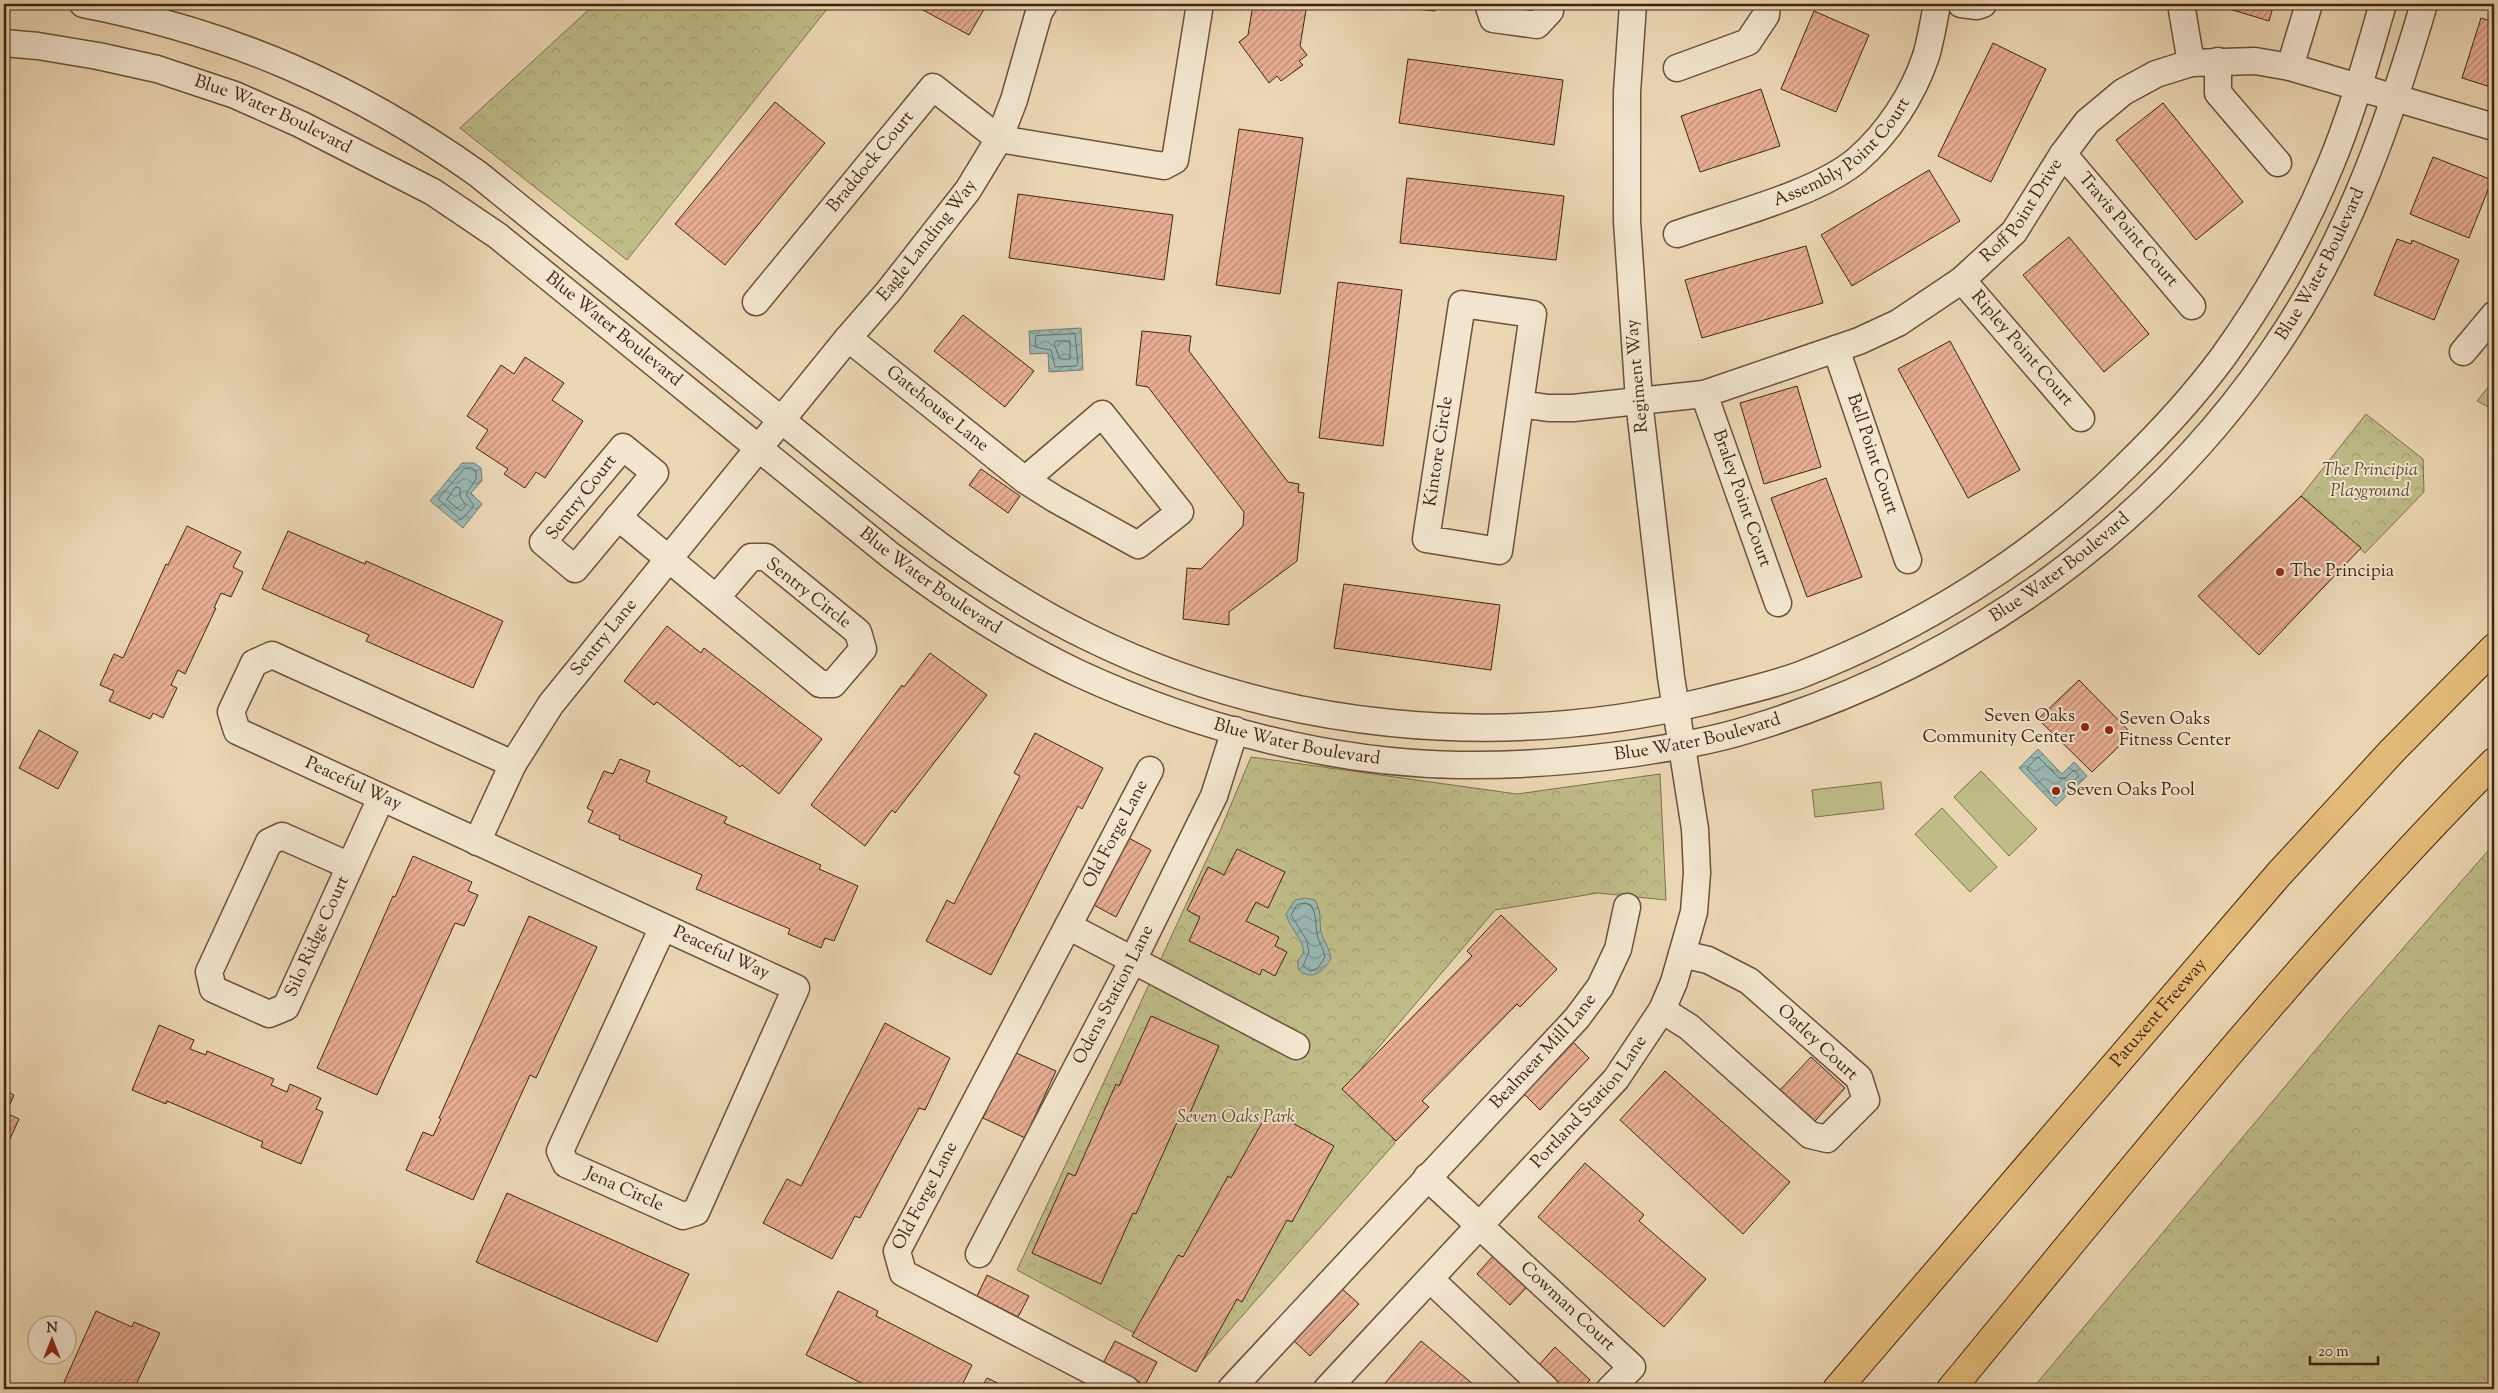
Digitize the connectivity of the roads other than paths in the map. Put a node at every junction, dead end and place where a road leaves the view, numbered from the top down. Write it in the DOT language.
graph roads {
  1 [pos="83,4"];
  2 [pos="1044,4"];
  3 [pos="1200,4"];
  4 [pos="1488,4"];
  5 [pos="1551,4"];
  6 [pos="1633,4"];
  7 [pos="1767,4"];
  8 [pos="1938,4"];
  9 [pos="1960,4"];
  10 [pos="1983,4"];
  11 [pos="2181,4"];
  12 [pos="2310,4"];
  13 [pos="2383,4"];
  14 [pos="2424,4"];
  15 [pos="4,43"];
  16 [pos="2218,61"];
  17 [pos="2190,63"];
  18 [pos="2290,66"];
  19 [pos="1676,68"];
  20 [pos="2358,86"];
  21 [pos="2394,97"];
  22 [pos="2494,127"];
  23 [pos="999,139"];
  24 [pos="2063,154"];
  25 [pos="2278,164"];
  26 [pos="1677,234"];
  27 [pos="1962,280"];
  28 [pos="756,302"];
  29 [pos="2192,306"];
  30 [pos="2494,315"];
  31 [pos="848,338"];
  32 [pos="1836,349"];
  33 [pos="2463,352"];
  34 [pos="1704,394"];
  35 [pos="1639,401"];
  36 [pos="1520,404"];
  37 [pos="2081,418"];
  38 [pos="782,420"];
  39 [pos="758,449"];
  40 [pos="1025,480"];
  41 [pos="618,517"];
  42 [pos="669,560"];
  43 [pos="1908,560"];
  44 [pos="716,598"];
  45 [pos="1778,603"];
  46 [pos="2494,648"];
  47 [pos="1676,708"];
  48 [pos="1234,730"];
  49 [pos="1682,746"];
  50 [pos="2494,762"];
  51 [pos="513,764"];
  52 [pos="1150,770"];
  53 [pos="382,798"];
  54 [pos="477,842"];
  55 [pos="350,866"];
  56 [pos="1627,907"];
  57 [pos="1068,926"];
  58 [pos="663,927"];
  59 [pos="1682,954"];
  60 [pos="1134,960"];
  61 [pos="796,988"];
  62 [pos="1662,1010"];
  63 [pos="1296,1046"];
  64 [pos="1427,1177"];
  65 [pos="1480,1225"];
  66 [pos="979,1254"];
  67 [pos="1430,1279"];
  68 [pos="1126,1389"];
  69 [pos="1231,1389"];
  70 [pos="1326,1389"];
  71 [pos="1546,1389"];
  72 [pos="1610,1389"];
  73 [pos="1837,1389"];
  74 [pos="1952,1389"];
  1 -- 38 [label="street, Blue Water Boulevard"];
  2 -- 23 [label="street, Eagle Landing Way"];
  3 -- 23 [label="street"];
  4 -- 5 [label="street"];
  6 -- 35 [label="street, Regiment Way"];
  7 -- 19 [label="street"];
  8 -- 26 [label="street, Assembly Point Court"];
  9 -- 10 [label="street"];
  11 -- 17 [label="street"];
  12 -- 18 [label="street"];
  13 -- 20 [label="street, Blue Water Boulevard"];
  14 -- 21 [label="street, Blue Water Boulevard"];
  15 -- 39 [label="street, Blue Water Boulevard"];
  16 -- 17 [label="street, Roff Point Drive"];
  16 -- 18 [label="street, Roff Point Drive"];
  16 -- 25 [label="street"];
  17 -- 24 [label="street, Roff Point Drive"];
  18 -- 20 [label="street, Roff Point Drive"];
  20 -- 21 [label="street, Roff Point Drive"];
  20 -- 47 [label="street, Blue Water Boulevard"];
  21 -- 22 [label="street, Roff Point Drive"];
  21 -- 49 [label="street, Blue Water Boulevard"];
  23 -- 28 [label="street, Braddock Court"];
  23 -- 31 [label="street, Eagle Landing Way"];
  24 -- 27 [label="street, Roff Point Drive"];
  24 -- 29 [label="street, Travis Point Court"];
  27 -- 32 [label="street, Roff Point Drive"];
  27 -- 37 [label="street, Ripley Point Court"];
  30 -- 33 [label="street"];
  31 -- 38 [label="street, Eagle Landing Way"];
  31 -- 40 [label="street, Gatehouse Lane"];
  32 -- 34 [label="street, Roff Point Drive"];
  32 -- 43 [label="street, Bell Point Court"];
  34 -- 35 [label="street, Roff Point Drive"];
  34 -- 45 [label="street, Braley Point Court"];
  35 -- 36 [label="street"];
  35 -- 47 [label="street, Regiment Way"];
  36 -- 36 [label="street, Kintore Circle"];
  38 -- 39 [label="street, Eagle Landing Way"];
  38 -- 47 [label="street, Blue Water Boulevard"];
  39 -- 42 [label="street, Sentry Lane"];
  39 -- 48 [label="street, Blue Water Boulevard"];
  40 -- 40 [label="street, Gatehouse Lane"];
  41 -- 41 [label="street, Sentry Court"];
  41 -- 42 [label="street"];
  42 -- 44 [label="street, Sentry Circle"];
  42 -- 51 [label="street, Sentry Lane"];
  44 -- 44 [label="street, Sentry Circle"];
  46 -- 73 [label="highway, Patuxent Freeway"];
  47 -- 49 [label="street, Regiment Way"];
  48 -- 49 [label="street, Blue Water Boulevard"];
  48 -- 60 [label="street, Odens Station Lane"];
  49 -- 59 [label="street, Portland Station Lane"];
  50 -- 74 [label="highway"];
  51 -- 53 [label="street, Peaceful Way"];
  51 -- 54 [label="street, Sentry Lane"];
  52 -- 57 [label="street, Old Forge Lane"];
  53 -- 54 [label="street, Peaceful Way"];
  53 -- 55 [label="street, Silo Ridge Court"];
  54 -- 58 [label="street, Peaceful Way"];
  55 -- 55 [label="street, Silo Ridge Court"];
  56 -- 64 [label="street, Bealmear Mill Lane"];
  57 -- 60 [label="street"];
  57 -- 68 [label="street, Old Forge Lane"];
  58 -- 61 [label="street, Peaceful Way"];
  58 -- 61 [label="street, Jena Circle"];
  59 -- 62 [label="street, Portland Station Lane"];
  59 -- 62 [label="street, Oatley Court"];
  60 -- 63 [label="street"];
  60 -- 66 [label="street, Odens Station Lane"];
  62 -- 65 [label="street, Portland Station Lane"];
  64 -- 65 [label="street"];
  64 -- 69 [label="street, Bealmear Mill Lane"];
  65 -- 67 [label="street, Portland Station Lane"];
  65 -- 72 [label="street, Cowman Court"];
  67 -- 70 [label="street, Portland Station Lane"];
  67 -- 71 [label="street"];
}
